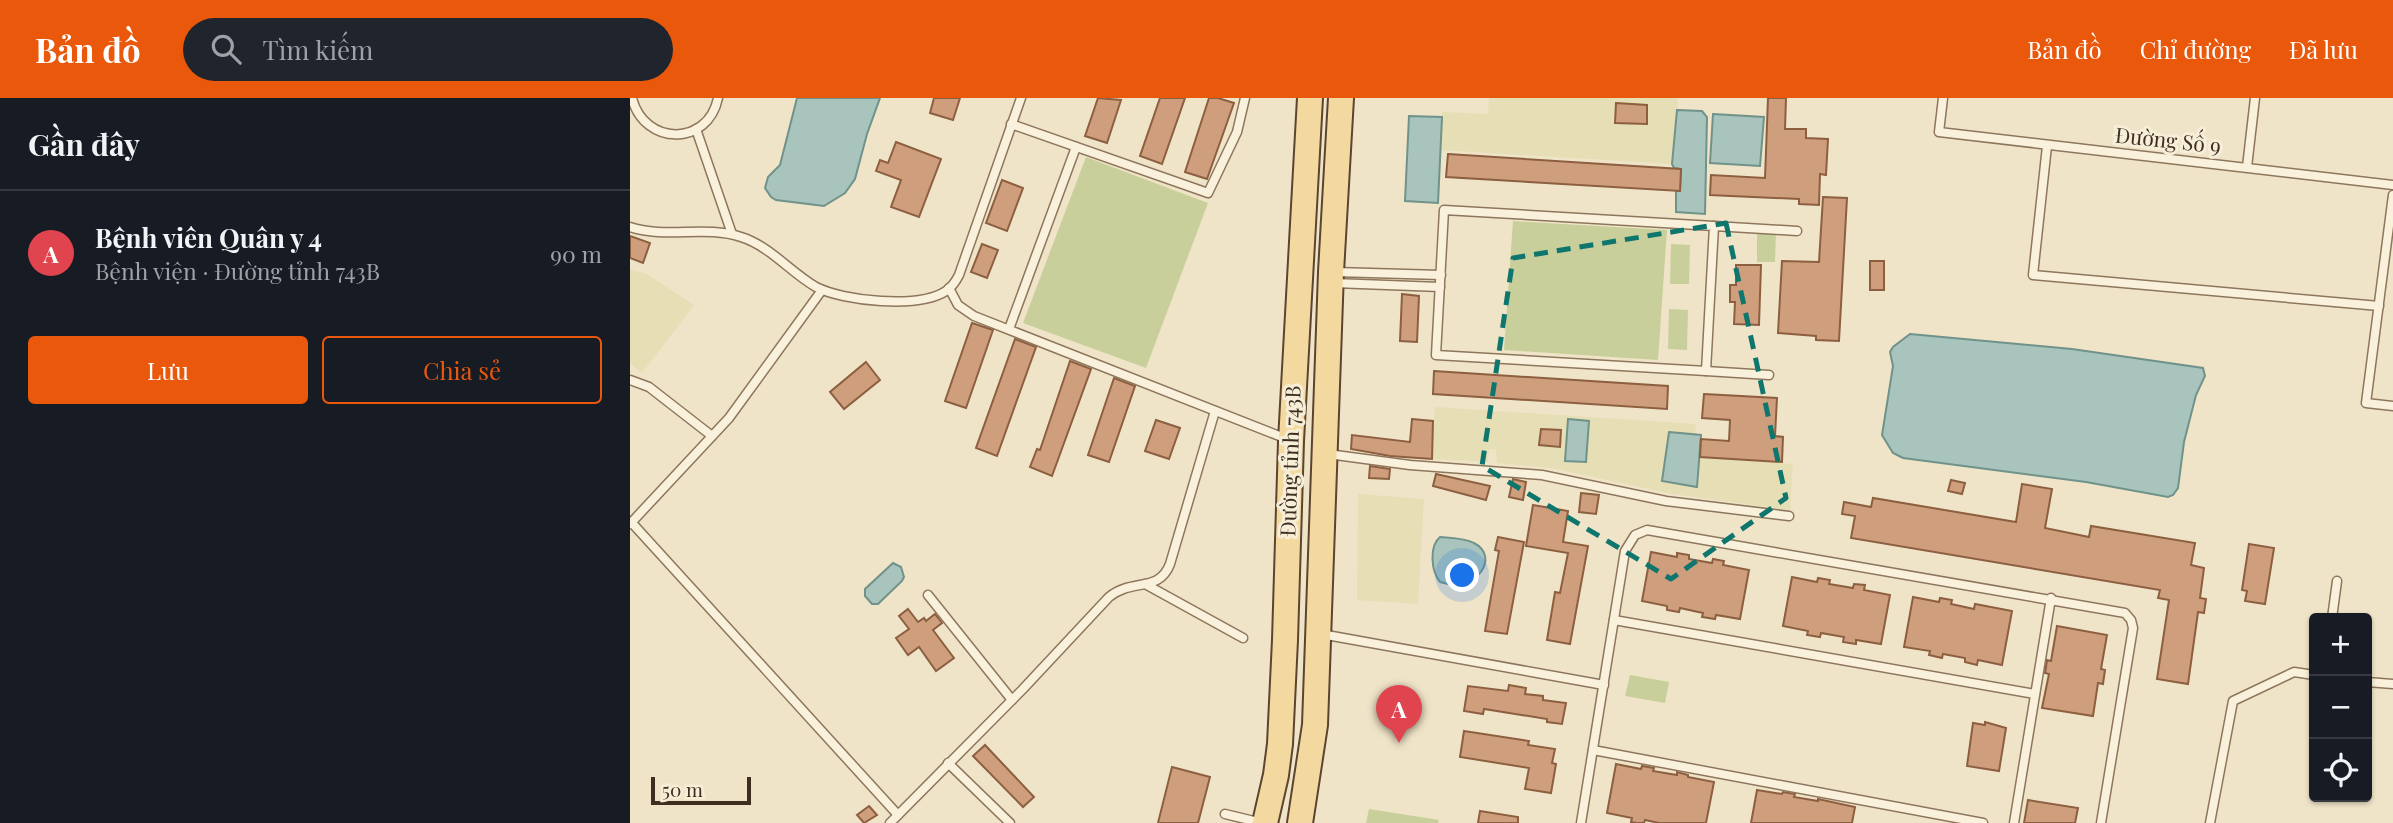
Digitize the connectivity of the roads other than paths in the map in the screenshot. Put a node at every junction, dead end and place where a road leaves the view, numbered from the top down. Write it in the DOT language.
graph roads {
  1 [pos="632,98"];
  2 [pos="718,98"];
  3 [pos="1021,98"];
  4 [pos="1245,98"];
  5 [pos="1310,98"];
  6 [pos="1340,98"];
  7 [pos="1943,98"];
  8 [pos="2255,98"];
  9 [pos="1012,124"];
  10 [pos="696,129"];
  11 [pos="2047,146"];
  12 [pos="1076,147"];
  13 [pos="2246,167"];
  14 [pos="2393,185"];
  15 [pos="2393,195"];
  16 [pos="1714,226"];
  17 [pos="630,227"];
  18 [pos="1797,231"];
  19 [pos="732,234"];
  20 [pos="1441,275"];
  21 [pos="1331,278"];
  22 [pos="1440,287"];
  23 [pos="949,288"];
  24 [pos="822,290"];
  25 [pos="2379,306"];
  26 [pos="1009,330"];
  27 [pos="1706,371"];
  28 [pos="1769,375"];
  29 [pos="630,380"];
  30 [pos="2393,406"];
  31 [pos="1215,411"];
  32 [pos="712,436"];
  33 [pos="1291,441"];
  34 [pos="1326,454"];
  35 [pos="1789,516"];
  36 [pos="631,524"];
  37 [pos="2337,581"];
  38 [pos="1145,584"];
  39 [pos="928,594"];
  40 [pos="2051,598"];
  41 [pos="2333,613"];
  42 [pos="1614,620"];
  43 [pos="1318,634"];
  44 [pos="1243,638"];
  45 [pos="2309,674"];
  46 [pos="2372,682"];
  47 [pos="2393,684"];
  48 [pos="1604,685"];
  49 [pos="2035,694"];
  50 [pos="1012,700"];
  51 [pos="1593,750"];
  52 [pos="948,763"];
  53 [pos="1225,814"];
  54 [pos="898,815"];
  55 [pos="890,823"];
  56 [pos="1010,823"];
  57 [pos="1263,823"];
  58 [pos="1300,823"];
  59 [pos="1581,823"];
  60 [pos="1983,823"];
  61 [pos="2014,823"];
  62 [pos="2102,823"];
  63 [pos="2210,823"];
  1 -- 10 [label="lane"];
  2 -- 10 [label="lane"];
  3 -- 9 [label="lane"];
  4 -- 12 [label="lane"];
  5 -- 33 [label="main road, Đường tỉnh 743B"];
  6 -- 21 [label="main road, Đường tỉnh 743B"];
  7 -- 11 [label="lane, Đường Số 9"];
  8 -- 13 [label="lane"];
  9 -- 12 [label="lane"];
  9 -- 23 [label="lane"];
  10 -- 19 [label="lane"];
  11 -- 13 [label="lane, Đường Số 9"];
  11 -- 25 [label="lane"];
  12 -- 26 [label="lane"];
  13 -- 14 [label="lane, Đường Số 9"];
  15 -- 25 [label="lane"];
  16 -- 18 [label="lane"];
  16 -- 20 [label="lane"];
  16 -- 27 [label="lane"];
  17 -- 19 [label="lane"];
  19 -- 24 [label="lane"];
  20 -- 21 [label="lane"];
  20 -- 22 [label="lane"];
  21 -- 22 [label="lane"];
  21 -- 34 [label="main road, Đường tỉnh 743B"];
  22 -- 27 [label="lane"];
  23 -- 24 [label="lane"];
  23 -- 26 [label="lane"];
  24 -- 32 [label="lane"];
  25 -- 30 [label="lane"];
  26 -- 31 [label="lane"];
  27 -- 28 [label="lane"];
  29 -- 32 [label="lane"];
  31 -- 33 [label="lane"];
  31 -- 38 [label="lane"];
  32 -- 36 [label="lane"];
  33 -- 34 [label="main road"];
  33 -- 57 [label="main road, Đường tỉnh 743B"];
  34 -- 35 [label="lane"];
  34 -- 43 [label="main road, Đường tỉnh 743B"];
  36 -- 54 [label="lane"];
  37 -- 41 [label="lane"];
  38 -- 44 [label="lane"];
  38 -- 50 [label="lane"];
  39 -- 50 [label="lane"];
  40 -- 42 [label="lane"];
  40 -- 49 [label="lane"];
  40 -- 62 [label="lane"];
  42 -- 48 [label="lane"];
  42 -- 49 [label="lane"];
  43 -- 48 [label="lane"];
  43 -- 58 [label="main road, Đường tỉnh 743B"];
  45 -- 63 [label="lane"];
  46 -- 47 [label="lane"];
  48 -- 51 [label="lane"];
  49 -- 61 [label="lane"];
  50 -- 52 [label="lane"];
  51 -- 59 [label="lane"];
  51 -- 60 [label="lane"];
  52 -- 54 [label="lane"];
  52 -- 56 [label="lane"];
  53 -- 57 [label="lane"];
  54 -- 55 [label="lane"];
}
